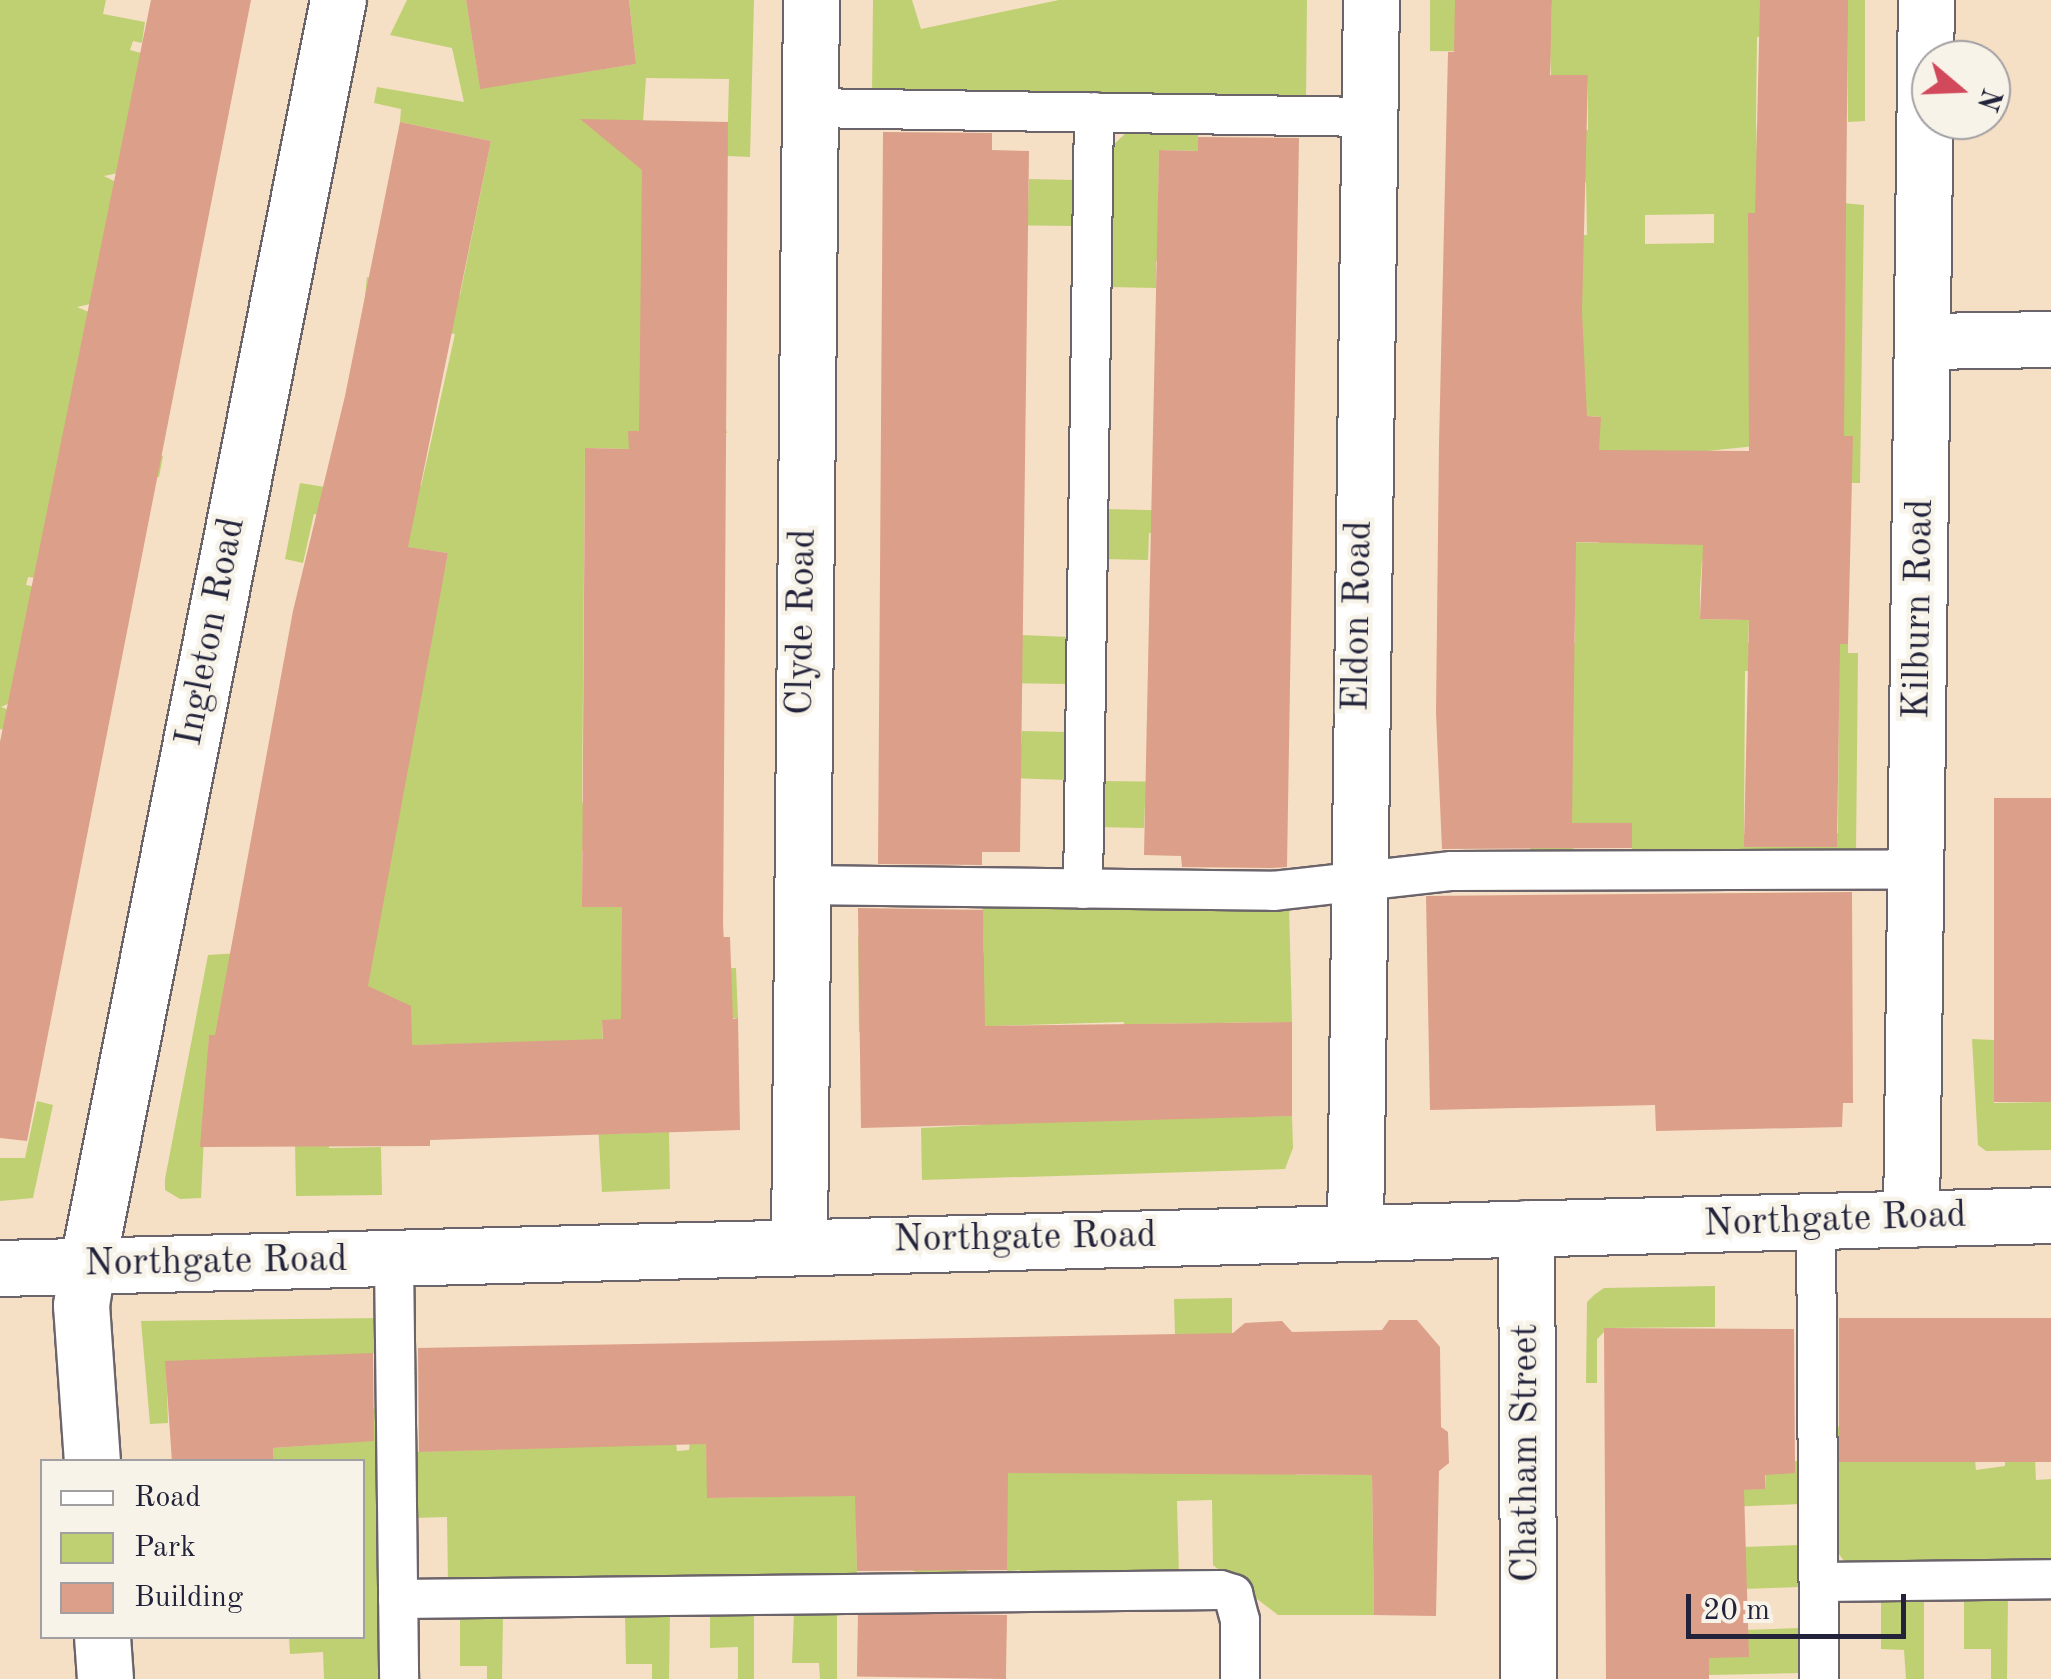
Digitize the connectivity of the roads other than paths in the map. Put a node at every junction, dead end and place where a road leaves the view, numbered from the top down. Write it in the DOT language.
graph roads {
  1 [pos="338,0"];
  2 [pos="811,0"];
  3 [pos="1371,0"];
  4 [pos="1926,0"];
  5 [pos="810,108"];
  6 [pos="1094,112"];
  7 [pos="1368,116"];
  8 [pos="2051,339"];
  9 [pos="1925,341"];
  10 [pos="1916,870"];
  11 [pos="1356,881"];
  12 [pos="800,885"];
  13 [pos="1084,889"];
  14 [pos="2051,1215"];
  15 [pos="1911,1219"];
  16 [pos="1816,1222"];
  17 [pos="1526,1228"];
  18 [pos="1355,1232"];
  19 [pos="799,1243"];
  20 [pos="394,1259"];
  21 [pos="87,1266"];
  22 [pos="0,1268"];
  23 [pos="92,1459"];
  24 [pos="2051,1580"];
  25 [pos="1820,1582"];
  26 [pos="398,1598"];
  27 [pos="102,1639"];
  28 [pos="104,1679"];
  29 [pos="399,1679"];
  30 [pos="1240,1679"];
  31 [pos="1528,1679"];
  32 [pos="1819,1679"];
  1 -- 21 [label="street, Ingleton Road"];
  2 -- 5 [label="street, Clyde Road"];
  3 -- 7 [label="street, Eldon Road"];
  4 -- 9 [label="street, Kilburn Road"];
  5 -- 6 [label="lane"];
  5 -- 12 [label="street, Clyde Road"];
  6 -- 7 [label="lane"];
  6 -- 13 [label="lane"];
  7 -- 11 [label="street, Eldon Road"];
  8 -- 9 [label="street"];
  9 -- 10 [label="street, Kilburn Road"];
  10 -- 11 [label="lane"];
  10 -- 15 [label="street, Kilburn Road"];
  11 -- 13 [label="lane"];
  11 -- 18 [label="street, Eldon Road"];
  12 -- 13 [label="lane"];
  12 -- 19 [label="street, Clyde Road"];
  14 -- 15 [label="street, Northgate Road"];
  15 -- 16 [label="street, Northgate Road"];
  16 -- 17 [label="street, Northgate Road"];
  16 -- 25 [label="lane"];
  17 -- 18 [label="street, Northgate Road"];
  17 -- 31 [label="street, Chatham Street"];
  18 -- 19 [label="street, Northgate Road"];
  19 -- 20 [label="street, Northgate Road"];
  20 -- 21 [label="street, Northgate Road"];
  20 -- 26 [label="lane"];
  21 -- 22 [label="street, Northgate Road"];
  21 -- 23 [label="street, Ingleton Road"];
  24 -- 25 [label="lane"];
  25 -- 32 [label="lane"];
  26 -- 29 [label="lane"];
  26 -- 30 [label="lane"];
  27 -- 28 [label="street"];
}
